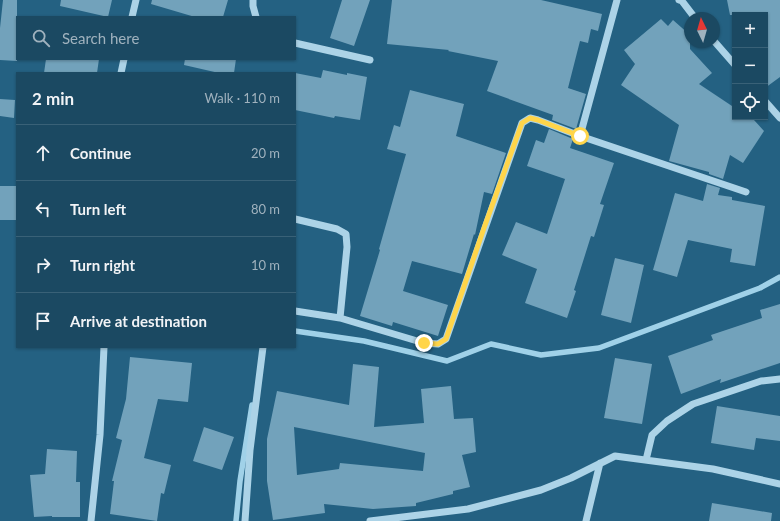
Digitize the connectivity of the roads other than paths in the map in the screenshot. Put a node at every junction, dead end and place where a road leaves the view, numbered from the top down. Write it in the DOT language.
graph roads {
  1 [pos="136,0"];
  2 [pos="254,0"];
  3 [pos="617,0"];
  4 [pos="679,0"];
  5 [pos="690,12"];
  6 [pos="132,16"];
  7 [pos="256,16"];
  8 [pos="296,43"];
  9 [pos="720,48"];
  10 [pos="124,60"];
  11 [pos="370,60"];
  12 [pos="732,62"];
  13 [pos="121,72"];
  14 [pos="768,104"];
  15 [pos="780,118"];
  16 [pos="580,136"];
  17 [pos="746,192"];
  18 [pos="296,219"];
  19 [pos="296,311"];
  20 [pos="340,318"];
  21 [pos="104,348"];
  22 [pos="263,348"];
  23 [pos="780,379"];
  24 [pos="646,460"];
  25 [pos="600,463"];
  26 [pos="780,484"];
  27 [pos="91,521"];
  28 [pos="245,521"];
  29 [pos="370,521"];
  30 [pos="586,521"];
  1 -- 6 [label="street"];
  2 -- 7 [label="street"];
  3 -- 16 [label="street"];
  4 -- 5 [label="street"];
  8 -- 11 [label="street"];
  9 -- 12 [label="street"];
  10 -- 13 [label="street"];
  14 -- 15 [label="street"];
  16 -- 17 [label="street"];
  16 -- 20 [label="street"];
  18 -- 20 [label="street"];
  19 -- 20 [label="street"];
  21 -- 27 [label="street"];
  22 -- 28 [label="street"];
  23 -- 24 [label="street"];
  24 -- 25 [label="street"];
  24 -- 26 [label="street"];
  25 -- 29 [label="street"];
  25 -- 30 [label="street"];
}
